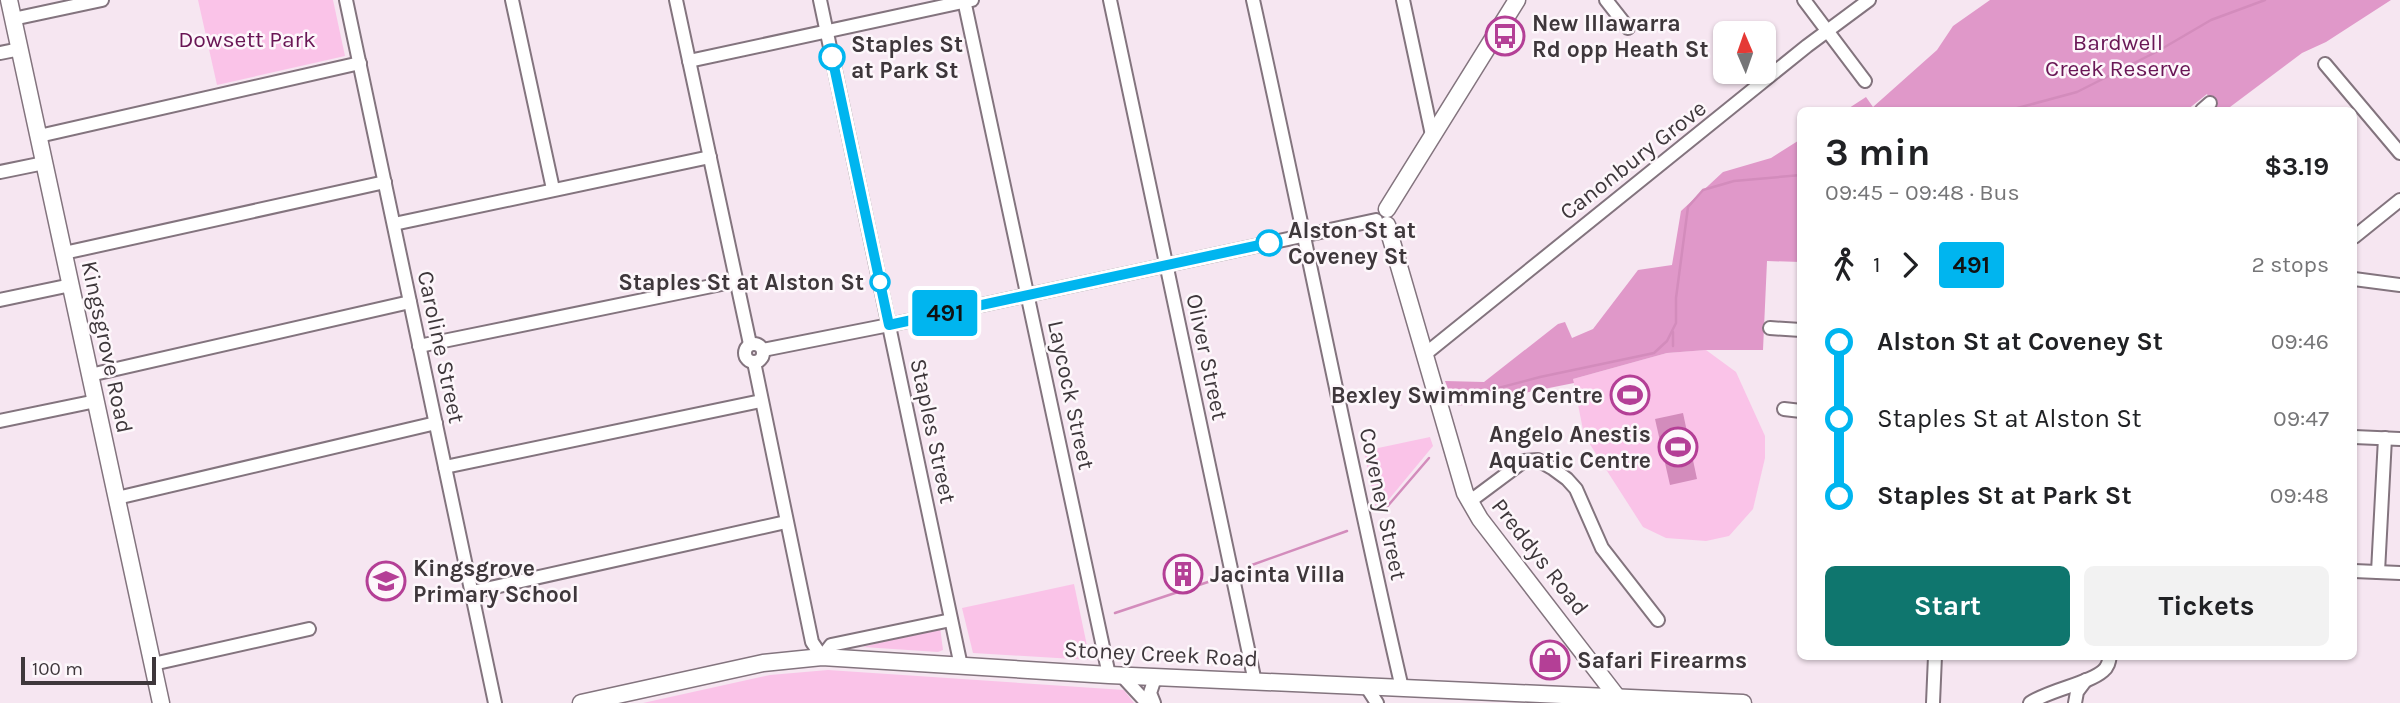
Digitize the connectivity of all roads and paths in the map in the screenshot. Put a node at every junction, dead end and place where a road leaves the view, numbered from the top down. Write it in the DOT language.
graph roads {
  1 [pos="9,0"];
  2 [pos="102,0"];
  3 [pos="346,0"];
  4 [pos="512,0"];
  5 [pos="676,0"];
  6 [pos="820,0"];
  7 [pos="1110,0"];
  8 [pos="1253,0"];
  9 [pos="1403,0"];
  10 [pos="1517,0"];
  11 [pos="1606,0"];
  12 [pos="1804,0"];
  13 [pos="1869,0"];
  14 [pos="967,1"];
  15 [pos="13,19"];
  16 [pos="1628,28"];
  17 [pos="1828,31"];
  18 [pos="826,32"];
  19 [pos="20,49"];
  20 [pos="0,53"];
  21 [pos="689,61"];
  22 [pos="360,63"];
  23 [pos="2325,64"];
  24 [pos="1865,81"];
  25 [pos="1432,135"];
  26 [pos="38,136"];
  27 [pos="2400,153"];
  28 [pos="710,157"];
  29 [pos="44,163"];
  30 [pos="0,172"];
  31 [pos="385,182"];
  32 [pos="553,189"];
  33 [pos="2400,200"];
  34 [pos="1383,218"];
  35 [pos="394,224"];
  36 [pos="2357,235"];
  37 [pos="1305,236"];
  38 [pos="64,253"];
  39 [pos="1166,266"];
  40 [pos="2357,279"];
  41 [pos="736,281"];
  42 [pos="71,285"];
  43 [pos="2400,285"];
  44 [pos="1028,295"];
  45 [pos="0,300"];
  46 [pos="410,302"];
  47 [pos="889,325"];
  48 [pos="1770,328"];
  49 [pos="1797,330"];
  50 [pos="750,344"];
  51 [pos="419,346"];
  52 [pos="763,350"];
  53 [pos="1424,355"];
  54 [pos="754,362"];
  55 [pos="90,375"];
  56 [pos="96,401"];
  57 [pos="761,401"];
  58 [pos="1784,409"];
  59 [pos="1797,411"];
  60 [pos="0,421"];
  61 [pos="436,423"];
  62 [pos="2357,437"];
  63 [pos="2385,438"];
  64 [pos="2400,439"];
  65 [pos="445,467"];
  66 [pos="117,498"];
  67 [pos="1469,502"];
  68 [pos="786,522"];
  69 [pos="2357,570"];
  70 [pos="2378,572"];
  71 [pos="2400,573"];
  72 [pos="471,592"];
  73 [pos="951,620"];
  74 [pos="1658,620"];
  75 [pos="309,629"];
  76 [pos="822,657"];
  77 [pos="1935,660"];
  78 [pos="2108,660"];
  79 [pos="153,664"];
  80 [pos="961,666"];
  81 [pos="1116,675"];
  82 [pos="1163,677"];
  83 [pos="2086,680"];
  84 [pos="1255,681"];
  85 [pos="1366,686"];
  86 [pos="1402,688"];
  87 [pos="1620,700"];
  88 [pos="161,703"];
  89 [pos="495,703"];
  90 [pos="581,703"];
  91 [pos="1147,703"];
  92 [pos="1154,703"];
  93 [pos="1377,703"];
  94 [pos="1743,703"];
  95 [pos="1933,703"];
  96 [pos="2030,703"];
  97 [pos="2075,703"];
  1 -- 15 [label="main road, Kingsgrove Road"];
  2 -- 15 [label="street"];
  3 -- 22 [label="street, Caroline Street"];
  4 -- 32 [label="street"];
  5 -- 21 [label="street"];
  6 -- 18 [label="street, Staples Street"];
  7 -- 39 [label="street, Oliver Street"];
  8 -- 37 [label="street, Coveney Street"];
  9 -- 25 [label="street"];
  10 -- 25 [label="main road"];
  11 -- 16 [label="street"];
  12 -- 17 [label="street"];
  13 -- 17 [label="street, Canonbury Grove"];
  14 -- 18 [label="street"];
  14 -- 44 [label="street, Laycock Street"];
  15 -- 19 [label="main road, Kingsgrove Road"];
  17 -- 24 [label="street"];
  17 -- 53 [label="street, Canonbury Grove"];
  18 -- 21 [label="street"];
  18 -- 47 [label="street, Staples Street"];
  19 -- 20 [label="street"];
  19 -- 26 [label="main road, Kingsgrove Road"];
  21 -- 28 [label="street"];
  22 -- 26 [label="street"];
  22 -- 31 [label="street, Caroline Street"];
  23 -- 27 [label="street"];
  25 -- 34 [label="main road"];
  26 -- 29 [label="main road, Kingsgrove Road"];
  28 -- 32 [label="street"];
  28 -- 41 [label="street"];
  29 -- 30 [label="street"];
  29 -- 38 [label="main road, Kingsgrove Road"];
  31 -- 35 [label="street, Caroline Street"];
  31 -- 38 [label="street"];
  32 -- 35 [label="street"];
  33 -- 36 [label="street"];
  34 -- 37 [label="street"];
  34 -- 53 [label="main road, Preddys Road"];
  35 -- 46 [label="street, Caroline Street"];
  37 -- 39 [label="street"];
  37 -- 86 [label="street, Coveney Street"];
  38 -- 42 [label="main road, Kingsgrove Road"];
  39 -- 44 [label="street"];
  39 -- 84 [label="street, Oliver Street"];
  40 -- 43 [label="street"];
  41 -- 50 [label="street"];
  41 -- 51 [label="street"];
  42 -- 45 [label="street"];
  42 -- 55 [label="main road, Kingsgrove Road"];
  44 -- 47 [label="street"];
  44 -- 81 [label="street, Laycock Street"];
  46 -- 51 [label="street, Caroline Street"];
  46 -- 55 [label="street"];
  47 -- 52 [label="street"];
  47 -- 73 [label="street, Staples Street"];
  48 -- 49 [label="street"];
  50 -- 52 [label="street"];
  50 -- 54 [label="street"];
  51 -- 61 [label="street, Caroline Street"];
  52 -- 54 [label="street"];
  53 -- 67 [label="main road, Preddys Road"];
  54 -- 57 [label="street"];
  55 -- 56 [label="main road, Kingsgrove Road"];
  56 -- 60 [label="street"];
  56 -- 66 [label="main road, Kingsgrove Road"];
  57 -- 65 [label="street"];
  57 -- 68 [label="street"];
  58 -- 59 [label="street"];
  61 -- 65 [label="street, Caroline Street"];
  61 -- 66 [label="street"];
  62 -- 63 [label="street"];
  63 -- 64 [label="street"];
  63 -- 70 [label="street"];
  65 -- 72 [label="street, Caroline Street"];
  66 -- 79 [label="main road, Kingsgrove Road"];
  67 -- 74 [label="street"];
  67 -- 87 [label="main road, Preddys Road"];
  68 -- 72 [label="street"];
  68 -- 76 [label="street"];
  69 -- 70 [label="street"];
  70 -- 71 [label="street"];
  72 -- 89 [label="street, Caroline Street"];
  73 -- 76 [label="street"];
  73 -- 80 [label="street, Staples Street"];
  75 -- 79 [label="street"];
  76 -- 80 [label="main road, Stoney Creek Road"];
  76 -- 90 [label="main road, Stoney Creek Road"];
  77 -- 95 [label="street"];
  78 -- 83 [label="street"];
  79 -- 88 [label="main road, Kingsgrove Road"];
  80 -- 81 [label="main road, Stoney Creek Road"];
  81 -- 82 [label="main road, Stoney Creek Road"];
  81 -- 91 [label="street"];
  82 -- 84 [label="main road, Stoney Creek Road"];
  82 -- 92 [label="street"];
  83 -- 96 [label="street"];
  83 -- 97 [label="street"];
  84 -- 85 [label="main road, Stoney Creek Road"];
  85 -- 86 [label="main road, Stoney Creek Road"];
  85 -- 93 [label="street"];
  86 -- 87 [label="main road, Stoney Creek Road"];
  87 -- 94 [label="main road, Stoney Creek Road"];
}
